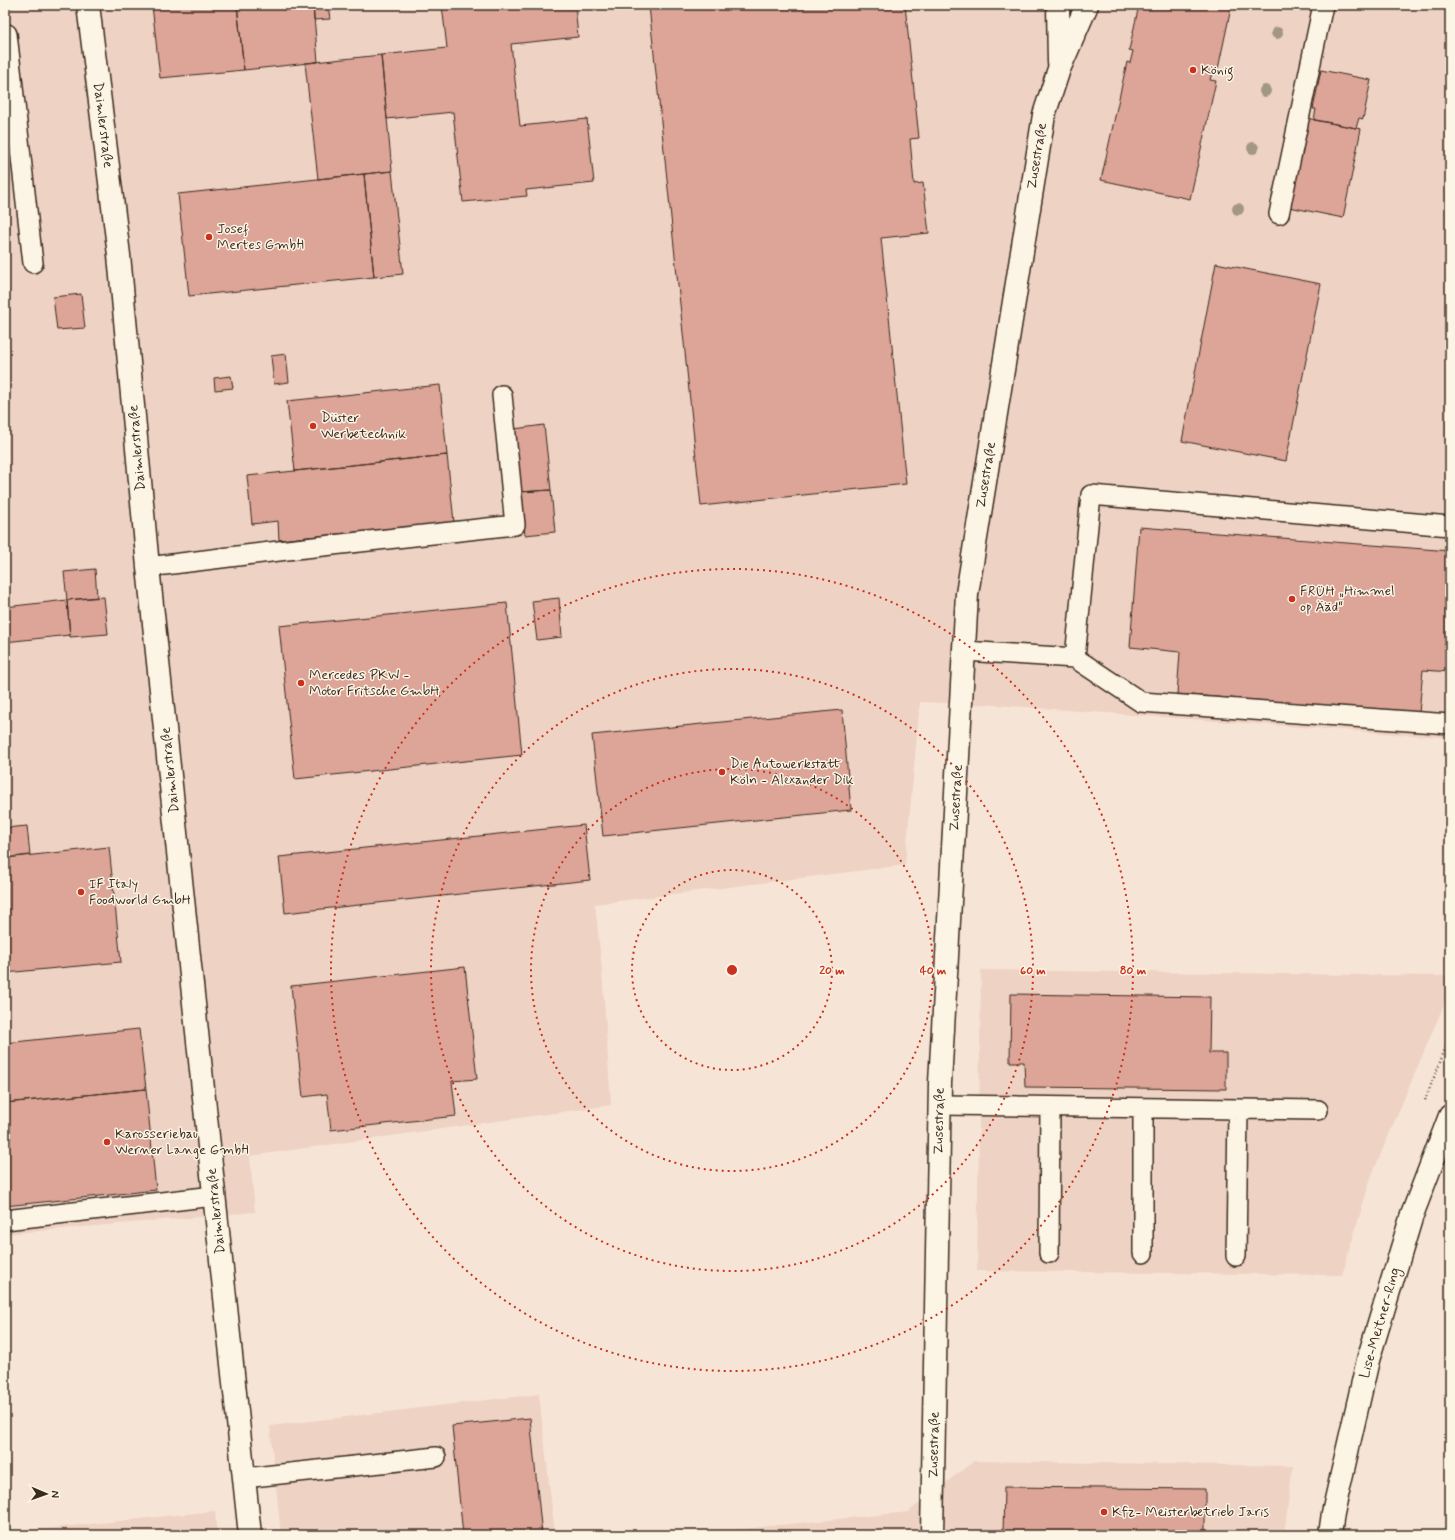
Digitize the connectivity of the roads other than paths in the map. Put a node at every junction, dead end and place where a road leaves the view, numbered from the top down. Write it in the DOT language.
graph roads {
  1 [pos="88,5"];
  2 [pos="1058,5"];
  3 [pos="1087,5"];
  4 [pos="1323,5"];
  5 [pos="7,34"];
  6 [pos="1059,68"];
  7 [pos="1279,214"];
  8 [pos="33,263"];
  9 [pos="502,395"];
  10 [pos="1450,526"];
  11 [pos="148,568"];
  12 [pos="964,651"];
  13 [pos="1075,658"];
  14 [pos="1450,724"];
  15 [pos="940,1105"];
  16 [pos="1050,1107"];
  17 [pos="1143,1108"];
  18 [pos="1238,1109"];
  19 [pos="1318,1110"];
  20 [pos="1450,1116"];
  21 [pos="214,1196"];
  22 [pos="5,1220"];
  23 [pos="1049,1253"];
  24 [pos="1143,1253"];
  25 [pos="1236,1256"];
  26 [pos="436,1457"];
  27 [pos="244,1478"];
  28 [pos="250,1535"];
  29 [pos="932,1535"];
  30 [pos="1330,1535"];
  1 -- 11 [label="street, Daimlerstraße"];
  2 -- 6 [label="street, Zusestraße"];
  3 -- 6 [label="street, Zusestraße"];
  4 -- 7 [label="lane"];
  5 -- 8 [label="lane"];
  6 -- 12 [label="street, Zusestraße"];
  9 -- 11 [label="lane"];
  10 -- 13 [label="lane"];
  11 -- 21 [label="street, Daimlerstraße"];
  12 -- 13 [label="lane"];
  12 -- 15 [label="street, Zusestraße"];
  13 -- 14 [label="lane"];
  15 -- 16 [label="lane"];
  15 -- 29 [label="street, Zusestraße"];
  16 -- 17 [label="lane"];
  16 -- 23 [label="lane"];
  17 -- 18 [label="lane"];
  17 -- 24 [label="lane"];
  18 -- 19 [label="lane"];
  18 -- 25 [label="lane"];
  20 -- 30 [label="street, Lise-Meitner-Ring"];
  21 -- 22 [label="lane"];
  21 -- 27 [label="street, Daimlerstraße"];
  26 -- 27 [label="lane"];
  27 -- 28 [label="street, Daimlerstraße"];
}
